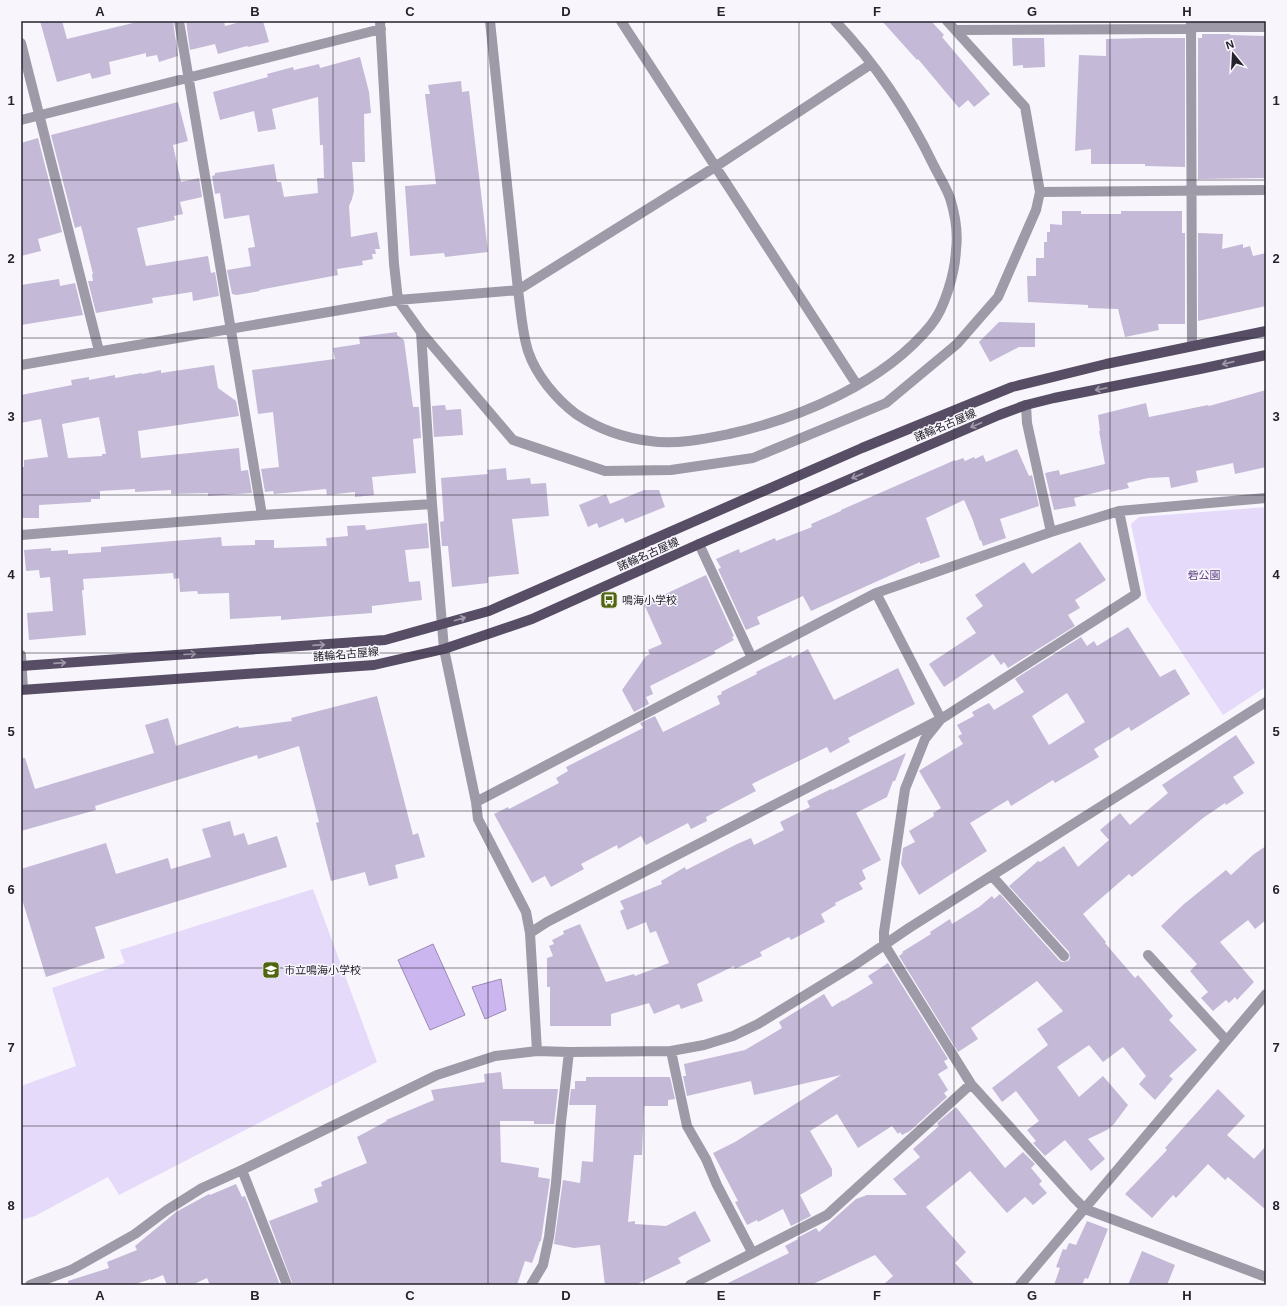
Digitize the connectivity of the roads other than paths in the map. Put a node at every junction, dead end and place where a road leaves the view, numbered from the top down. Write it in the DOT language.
graph roads {
  1 [pos="179,21"];
  2 [pos="490,21"];
  3 [pos="621,21"];
  4 [pos="835,21"];
  5 [pos="947,21"];
  6 [pos="380,25"];
  7 [pos="1191,25"];
  8 [pos="1266,26"];
  9 [pos="955,30"];
  10 [pos="21,43"];
  11 [pos="871,64"];
  12 [pos="188,77"];
  13 [pos="39,116"];
  14 [pos="21,120"];
  15 [pos="715,167"];
  16 [pos="1191,190"];
  17 [pos="1266,190"];
  18 [pos="1040,192"];
  19 [pos="518,290"];
  20 [pos="398,300"];
  21 [pos="231,329"];
  22 [pos="1266,331"];
  23 [pos="421,332"];
  24 [pos="1192,346"];
  25 [pos="99,351"];
  26 [pos="1266,355"];
  27 [pos="21,365"];
  28 [pos="857,385"];
  29 [pos="1026,405"];
  30 [pos="1266,498"];
  31 [pos="432,504"];
  32 [pos="1119,511"];
  33 [pos="262,515"];
  34 [pos="1051,532"];
  35 [pos="21,534"];
  36 [pos="699,544"];
  37 [pos="876,594"];
  38 [pos="441,624"];
  39 [pos="444,648"];
  40 [pos="752,658"];
  41 [pos="21,662"];
  42 [pos="22,689"];
  43 [pos="1266,702"];
  44 [pos="941,719"];
  45 [pos="476,802"];
  46 [pos="992,876"];
  47 [pos="530,933"];
  48 [pos="884,944"];
  49 [pos="1148,955"];
  50 [pos="1064,956"];
  51 [pos="1266,994"];
  52 [pos="1226,1040"];
  53 [pos="537,1051"];
  54 [pos="672,1051"];
  55 [pos="569,1052"];
  56 [pos="971,1084"];
  57 [pos="242,1170"];
  58 [pos="1085,1209"];
  59 [pos="752,1252"];
  60 [pos="1266,1277"];
  61 [pos="34,1284"];
  62 [pos="287,1285"];
  63 [pos="531,1285"];
  64 [pos="690,1285"];
  65 [pos="1020,1285"];
  1 -- 12 [label="street"];
  2 -- 19 [label="street"];
  3 -- 15 [label="street"];
  4 -- 11 [label="street"];
  5 -- 9 [label="street"];
  6 -- 12 [label="street"];
  6 -- 20 [label="street"];
  7 -- 8 [label="street"];
  7 -- 9 [label="street"];
  7 -- 16 [label="street"];
  9 -- 18 [label="street"];
  10 -- 13 [label="street"];
  11 -- 15 [label="street"];
  11 -- 28 [label="street"];
  12 -- 13 [label="street"];
  12 -- 21 [label="street"];
  13 -- 14 [label="street"];
  13 -- 25 [label="street"];
  15 -- 19 [label="street"];
  15 -- 28 [label="street"];
  16 -- 17 [label="street"];
  16 -- 18 [label="street"];
  16 -- 24 [label="street"];
  18 -- 23 [label="street"];
  19 -- 20 [label="street"];
  19 -- 28 [label="street"];
  20 -- 21 [label="street"];
  20 -- 23 [label="street"];
  21 -- 25 [label="street"];
  21 -- 33 [label="street"];
  22 -- 24 [label="main road, 諸輪名古屋線"];
  23 -- 31 [label="street"];
  38 -- 24 [label="main road, 諸輪名古屋線, one-way"];
  25 -- 27 [label="street"];
  26 -- 29 [label="main road, 諸輪名古屋線, one-way"];
  29 -- 34 [label="street"];
  29 -- 36 [label="main road, 諸輪名古屋線, one-way"];
  30 -- 32 [label="street"];
  31 -- 33 [label="street"];
  31 -- 38 [label="street"];
  32 -- 34 [label="street"];
  32 -- 44 [label="street"];
  33 -- 35 [label="street"];
  34 -- 37 [label="street"];
  36 -- 39 [label="main road, 諸輪名古屋線"];
  36 -- 40 [label="street"];
  37 -- 40 [label="street"];
  37 -- 44 [label="street"];
  38 -- 39 [label="street"];
  41 -- 38 [label="main road, 諸輪名古屋線, one-way"];
  39 -- 42 [label="main road, 諸輪名古屋線"];
  39 -- 45 [label="street"];
  40 -- 45 [label="street"];
  41 -- 42 [label="street"];
  43 -- 46 [label="street"];
  44 -- 47 [label="street"];
  44 -- 48 [label="street"];
  45 -- 47 [label="street"];
  46 -- 48 [label="street"];
  46 -- 50 [label="street"];
  47 -- 53 [label="street"];
  48 -- 54 [label="street"];
  48 -- 56 [label="street"];
  49 -- 52 [label="street"];
  51 -- 52 [label="street"];
  52 -- 58 [label="street"];
  53 -- 55 [label="street"];
  53 -- 57 [label="street"];
  54 -- 55 [label="street"];
  54 -- 59 [label="street"];
  55 -- 63 [label="street"];
  56 -- 58 [label="street"];
  56 -- 59 [label="street"];
  57 -- 61 [label="street"];
  57 -- 62 [label="street"];
  58 -- 60 [label="street"];
  58 -- 65 [label="street"];
  59 -- 64 [label="street"];
}
